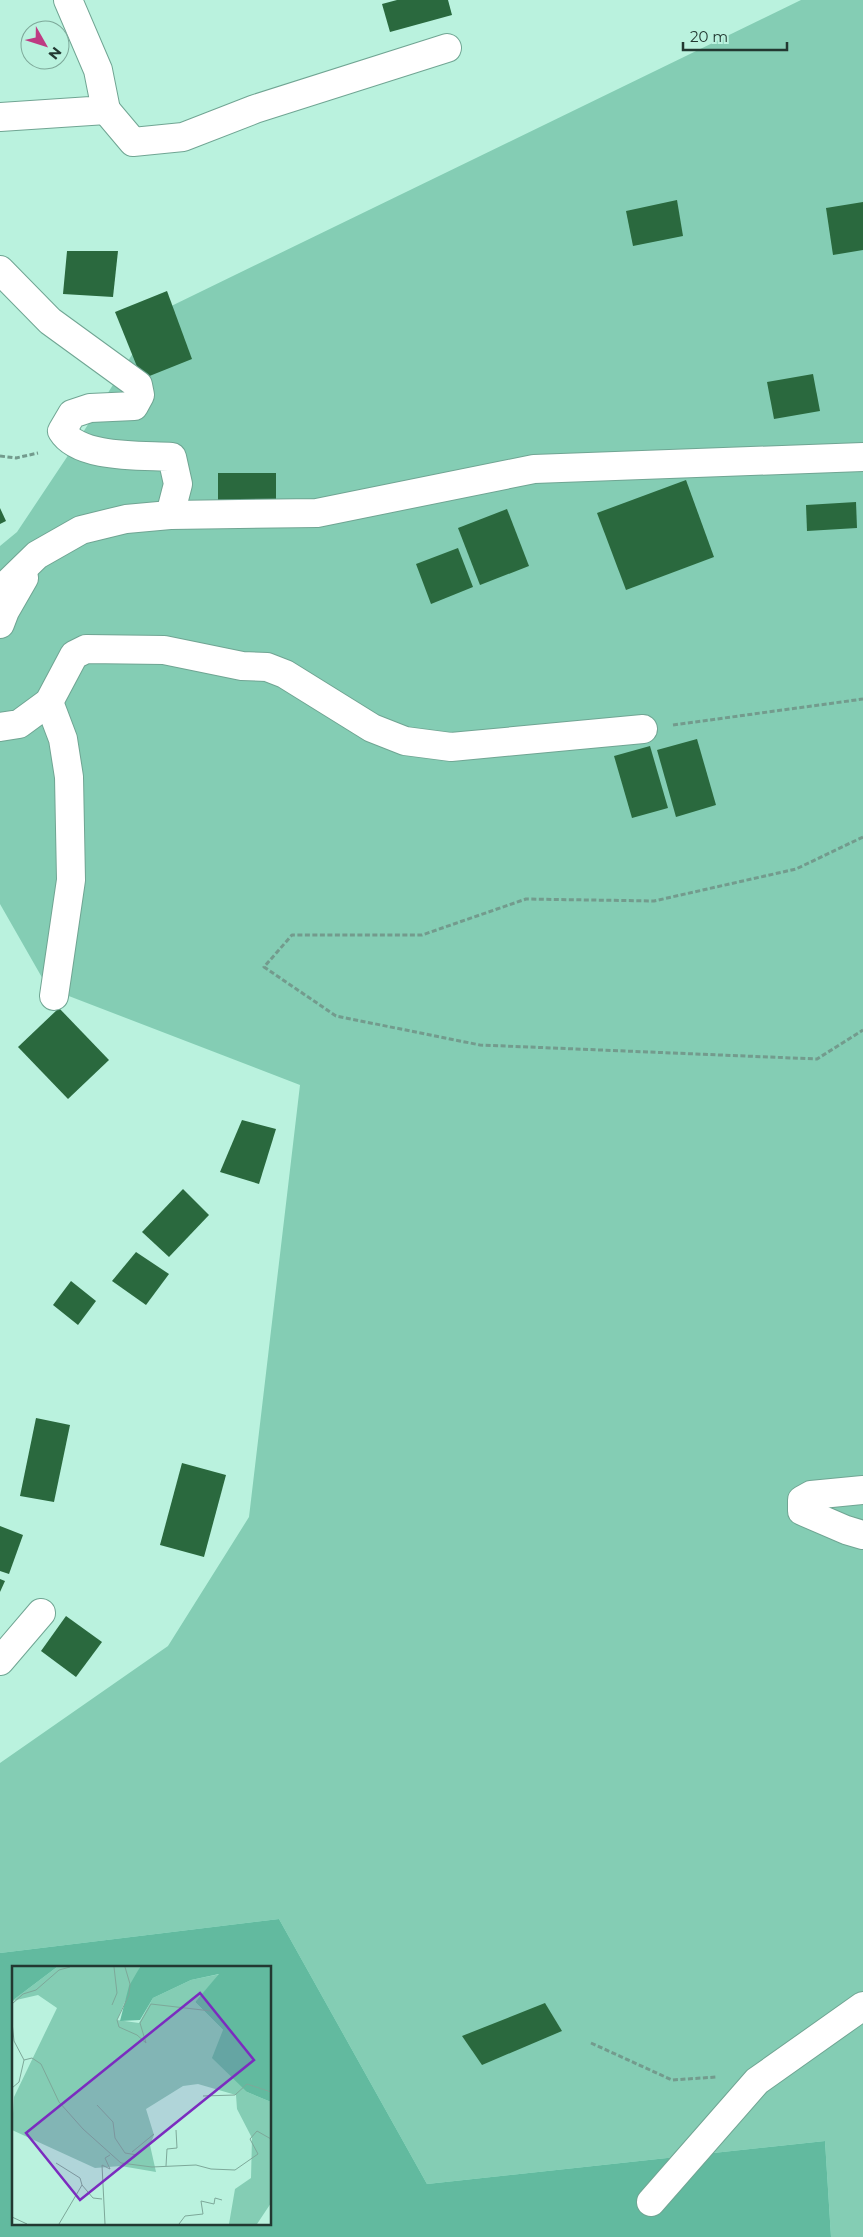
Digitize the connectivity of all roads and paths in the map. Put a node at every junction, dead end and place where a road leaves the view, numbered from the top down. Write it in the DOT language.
graph roads {
  1 [pos="68,0"];
  2 [pos="447,48"];
  3 [pos="106,110"];
  4 [pos="0,117"];
  5 [pos="0,270"];
  6 [pos="863,457"];
  7 [pos="170,515"];
  8 [pos="37,555"];
  9 [pos="0,591"];
  10 [pos="0,624"];
  11 [pos="863,699"];
  12 [pos="49,702"];
  13 [pos="0,727"];
  14 [pos="643,729"];
  15 [pos="863,837"];
  16 [pos="54,996"];
  17 [pos="863,1030"];
  18 [pos="863,1490"];
  19 [pos="863,1535"];
  20 [pos="41,1613"];
  21 [pos="0,1661"];
  22 [pos="863,2006"];
  23 [pos="591,2043"];
  24 [pos="757,2081"];
  25 [pos="651,2202"];
  1 -- 3 [label="street"];
  2 -- 3 [label="street"];
  3 -- 4 [label="street"];
  5 -- 7 [label="street"];
  6 -- 7 [label="street"];
  7 -- 8 [label="street"];
  8 -- 9 [label="street"];
  8 -- 10 [label="street"];
  11 -- 14 [label="path"];
  12 -- 13 [label="street"];
  12 -- 14 [label="street"];
  12 -- 16 [label="street"];
  15 -- 17 [label="path"];
  18 -- 19 [label="street"];
  20 -- 21 [label="street"];
  22 -- 24 [label="street"];
  23 -- 24 [label="path"];
  24 -- 25 [label="street"];
}
